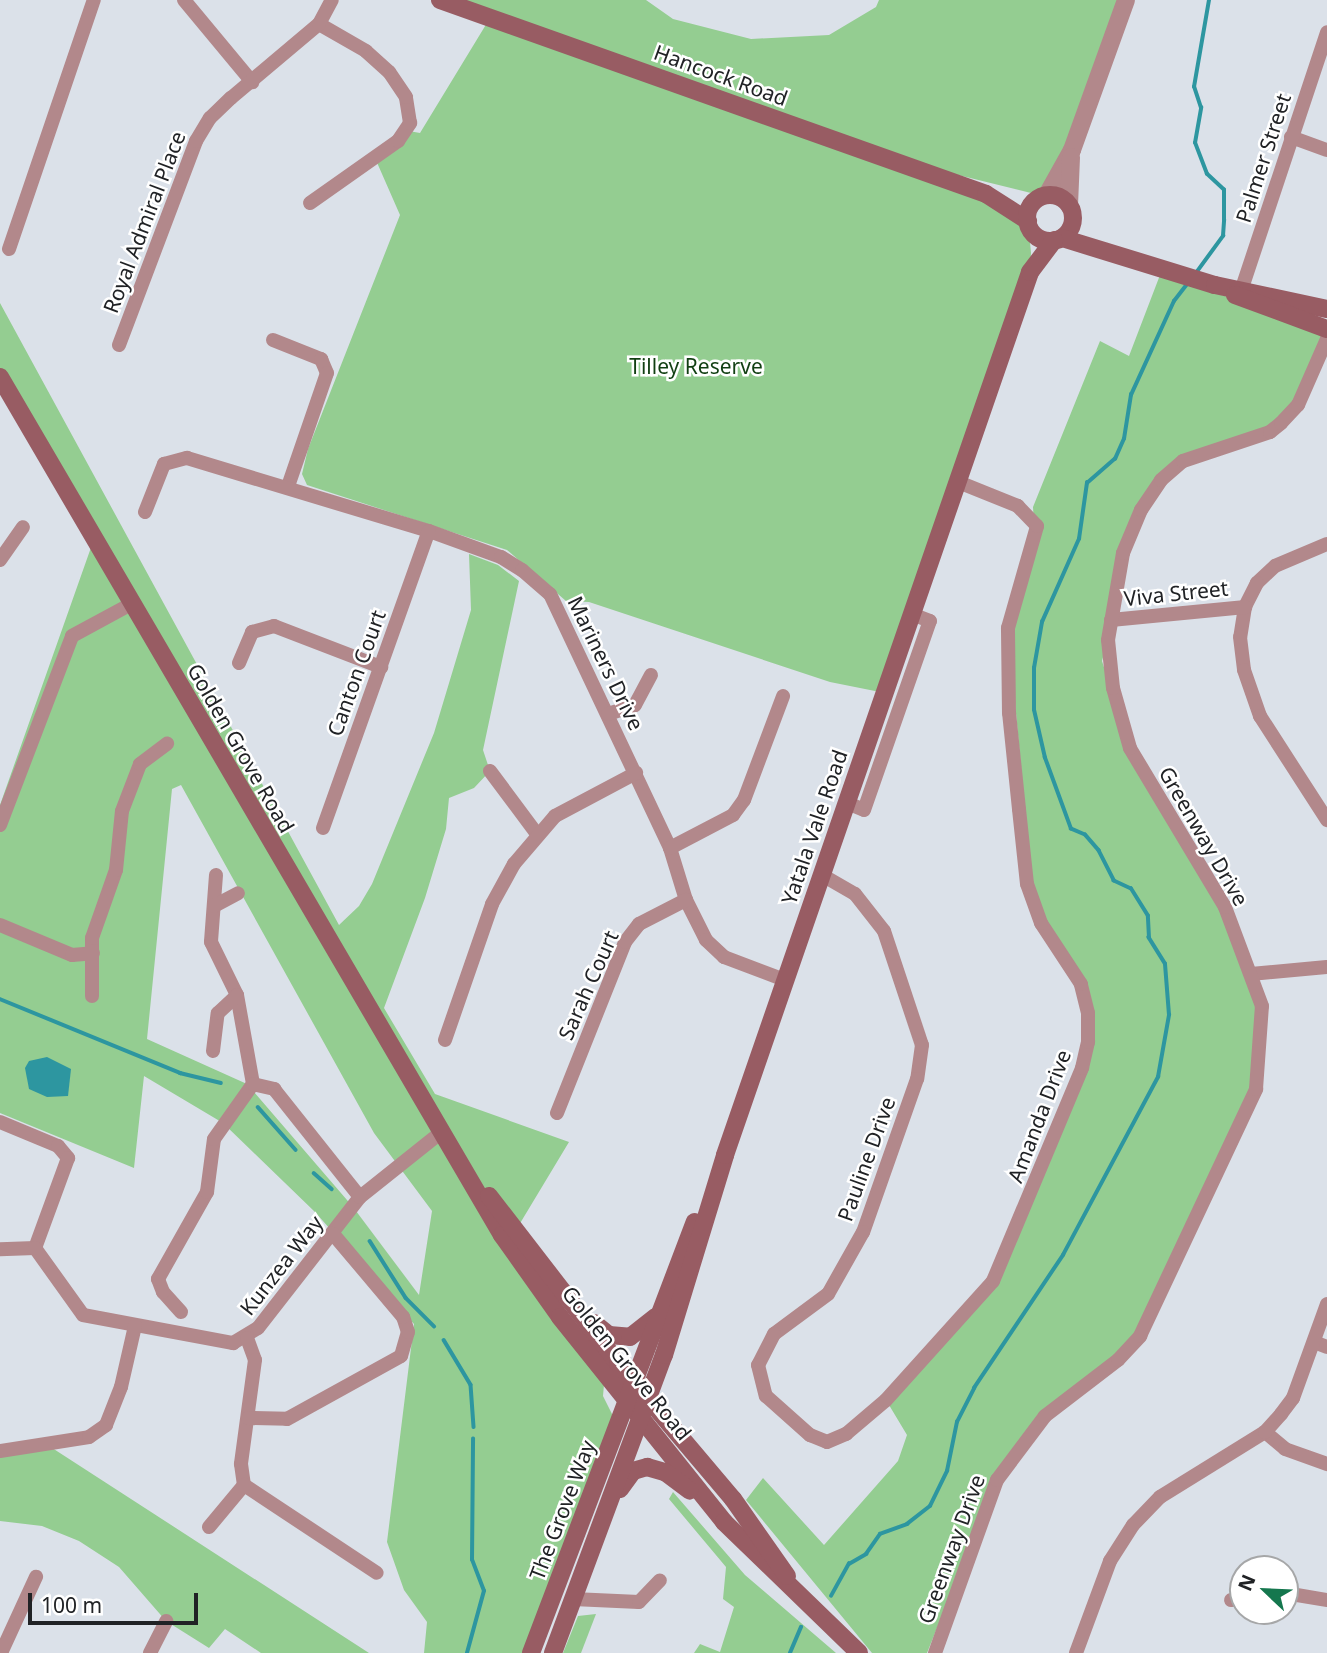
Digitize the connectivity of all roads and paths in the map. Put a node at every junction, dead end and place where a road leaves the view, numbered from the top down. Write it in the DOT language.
graph roads {
  1 [pos="94,0"];
  2 [pos="184,0"];
  3 [pos="332,0"];
  4 [pos="440,0"];
  5 [pos="1126,0"];
  6 [pos="319,24"];
  7 [pos="1327,32"];
  8 [pos="252,82"];
  9 [pos="1291,137"];
  10 [pos="1072,150"];
  11 [pos="1327,150"];
  12 [pos="986,194"];
  13 [pos="1042,197"];
  14 [pos="310,203"];
  15 [pos="1071,211"];
  16 [pos="1029,225"];
  17 [pos="1058,239"];
  18 [pos="9,248"];
  19 [pos="1141,260"];
  20 [pos="1031,272"];
  21 [pos="1240,293"];
  22 [pos="1327,309"];
  23 [pos="1327,329"];
  24 [pos="1327,338"];
  25 [pos="273,340"];
  26 [pos="119,345"];
  27 [pos="0,377"];
  28 [pos="958,482"];
  29 [pos="288,486"];
  30 [pos="145,512"];
  31 [pos="23,527"];
  32 [pos="429,531"];
  33 [pos="1325,548"];
  34 [pos="0,559"];
  35 [pos="131,604"];
  36 [pos="1245,607"];
  37 [pos="1111,620"];
  38 [pos="239,663"];
  39 [pos="381,667"];
  40 [pos="651,675"];
  41 [pos="783,696"];
  42 [pos="608,714"];
  43 [pos="167,744"];
  44 [pos="490,771"];
  45 [pos="636,773"];
  46 [pos="1327,820"];
  47 [pos="0,825"];
  48 [pos="323,828"];
  49 [pos="537,834"];
  50 [pos="670,848"];
  51 [pos="216,875"];
  52 [pos="822,875"];
  53 [pos="238,893"];
  54 [pos="686,900"];
  55 [pos="214,906"];
  56 [pos="0,925"];
  57 [pos="93,953"];
  58 [pos="1327,967"];
  59 [pos="1251,974"];
  60 [pos="785,980"];
  61 [pos="237,995"];
  62 [pos="92,996"];
  63 [pos="445,1040"];
  64 [pos="213,1051"];
  65 [pos="253,1084"];
  66 [pos="557,1113"];
  67 [pos="0,1122"];
  68 [pos="442,1137"];
  69 [pos="725,1155"];
  70 [pos="360,1197"];
  71 [pos="333,1234"];
  72 [pos="35,1248"];
  73 [pos="0,1250"];
  74 [pos="1327,1304"];
  75 [pos="663,1306"];
  76 [pos="181,1312"];
  77 [pos="580,1312"];
  78 [pos="675,1324"];
  79 [pos="135,1325"];
  80 [pos="247,1338"];
  81 [pos="1320,1345"];
  82 [pos="635,1383"];
  83 [pos="648,1398"];
  84 [pos="635,1408"];
  85 [pos="248,1418"];
  86 [pos="668,1422"];
  87 [pos="1265,1432"];
  88 [pos="810,1435"];
  89 [pos="0,1451"];
  90 [pos="1327,1464"];
  91 [pos="244,1485"];
  92 [pos="724,1521"];
  93 [pos="209,1527"];
  94 [pos="586,1562"];
  95 [pos="377,1573"];
  96 [pos="36,1577"];
  97 [pos="660,1580"];
  98 [pos="798,1594"];
  99 [pos="1299,1595"];
  100 [pos="573,1599"];
  101 [pos="1327,1600"];
  102 [pos="639,1602"];
  103 [pos="648,1615"];
  104 [pos="166,1621"];
  105 [pos="1,1653"];
  106 [pos="150,1653"];
  107 [pos="531,1653"];
  108 [pos="553,1653"];
  109 [pos="859,1653"];
  110 [pos="935,1653"];
  111 [pos="1076,1653"];
  1 -- 18 [label="street"];
  2 -- 8 [label="street"];
  3 -- 6 [label="street, Royal Admiral Place"];
  4 -- 12 [label="main road, Hancock Road"];
  5 -- 10 [label="street"];
  6 -- 8 [label="street, Royal Admiral Place"];
  6 -- 14 [label="street"];
  7 -- 9 [label="street, Palmer Street"];
  8 -- 26 [label="street, Royal Admiral Place"];
  9 -- 11 [label="street"];
  9 -- 21 [label="street, Palmer Street"];
  10 -- 13 [label="street"];
  10 -- 15 [label="street"];
  12 -- 13 [label="main road, Hancock Road"];
  12 -- 16 [label="main road, Hancock Road"];
  13 -- 15 [label="main road, Hancock Road"];
  13 -- 16 [label="main road"];
  15 -- 17 [label="main road, Yatala Vale Road"];
  15 -- 19 [label="main road"];
  16 -- 17 [label="main road, Hancock Road"];
  16 -- 20 [label="main road, Yatala Vale Road"];
  17 -- 19 [label="main road"];
  17 -- 20 [label="main road, Yatala Vale Road"];
  19 -- 21 [label="main road"];
  20 -- 28 [label="main road, Yatala Vale Road"];
  21 -- 22 [label="main road"];
  21 -- 23 [label="main road"];
  24 -- 37 [label="street, Greenway Drive"];
  25 -- 29 [label="street"];
  27 -- 35 [label="main road, Golden Grove Road"];
  28 -- 52 [label="main road, Yatala Vale Road"];
  28 -- 88 [label="street, Amanda Drive"];
  29 -- 30 [label="street, Mariners Drive"];
  29 -- 32 [label="street, Mariners Drive"];
  31 -- 34 [label="street"];
  32 -- 39 [label="street, Canton Court"];
  32 -- 42 [label="street, Mariners Drive"];
  33 -- 36 [label="street"];
  35 -- 47 [label="street"];
  35 -- 68 [label="main road, Golden Grove Road"];
  36 -- 37 [label="street, Viva Street"];
  36 -- 46 [label="street"];
  37 -- 59 [label="street, Greenway Drive"];
  38 -- 39 [label="street"];
  39 -- 48 [label="street, Canton Court"];
  40 -- 42 [label="street"];
  41 -- 50 [label="street"];
  42 -- 45 [label="street, Mariners Drive"];
  43 -- 57 [label="street"];
  44 -- 49 [label="street"];
  45 -- 49 [label="street"];
  45 -- 50 [label="street, Mariners Drive"];
  49 -- 63 [label="street"];
  50 -- 54 [label="street, Mariners Drive"];
  51 -- 55 [label="street"];
  52 -- 60 [label="main road, Yatala Vale Road"];
  52 -- 88 [label="street, Pauline Drive"];
  53 -- 55 [label="street"];
  54 -- 60 [label="street, Mariners Drive"];
  54 -- 66 [label="street, Sarah Court"];
  55 -- 61 [label="street"];
  56 -- 57 [label="street"];
  57 -- 62 [label="street"];
  58 -- 59 [label="street"];
  59 -- 110 [label="street, Greenway Drive"];
  60 -- 69 [label="main road, Yatala Vale Road"];
  61 -- 64 [label="street"];
  61 -- 65 [label="street"];
  65 -- 70 [label="street"];
  65 -- 76 [label="street"];
  67 -- 72 [label="street"];
  68 -- 70 [label="street, Kunzea Way"];
  68 -- 77 [label="main road, Golden Grove Road"];
  68 -- 84 [label="main road, Golden Grove Road"];
  69 -- 75 [label="main road"];
  69 -- 78 [label="main road, Yatala Vale Road"];
  70 -- 71 [label="street, Kunzea Way"];
  71 -- 80 [label="street, Kunzea Way"];
  71 -- 85 [label="street"];
  72 -- 73 [label="street"];
  72 -- 79 [label="street, Kunzea Way"];
  74 -- 81 [label="street"];
  75 -- 77 [label="main road"];
  75 -- 82 [label="main road"];
  77 -- 82 [label="main road, Golden Grove Road"];
  78 -- 83 [label="main road, Yatala Vale Road"];
  78 -- 86 [label="main road"];
  79 -- 80 [label="street, Kunzea Way"];
  79 -- 89 [label="street"];
  80 -- 85 [label="street"];
  81 -- 87 [label="street"];
  82 -- 83 [label="main road, Golden Grove Road"];
  82 -- 84 [label="main road, The Grove Way"];
  83 -- 84 [label="main road, The Grove Way"];
  83 -- 86 [label="main road, Golden Grove Road"];
  84 -- 92 [label="main road, Golden Grove Road"];
  84 -- 94 [label="main road, The Grove Way"];
  84 -- 107 [label="main road, The Grove Way"];
  85 -- 91 [label="street"];
  86 -- 98 [label="main road, Golden Grove Road"];
  87 -- 90 [label="street"];
  87 -- 111 [label="street"];
  91 -- 93 [label="street"];
  91 -- 95 [label="street"];
  92 -- 94 [label="main road"];
  92 -- 98 [label="main road, Golden Grove Road"];
  94 -- 100 [label="main road, The Grove Way"];
  96 -- 105 [label="street"];
  97 -- 102 [label="street"];
  98 -- 109 [label="main road, Golden Grove Road"];
  99 -- 101 [label="street"];
  100 -- 102 [label="street"];
  100 -- 108 [label="main road, The Grove Way"];
  102 -- 103 [label="street"];
  104 -- 106 [label="street"];
}
